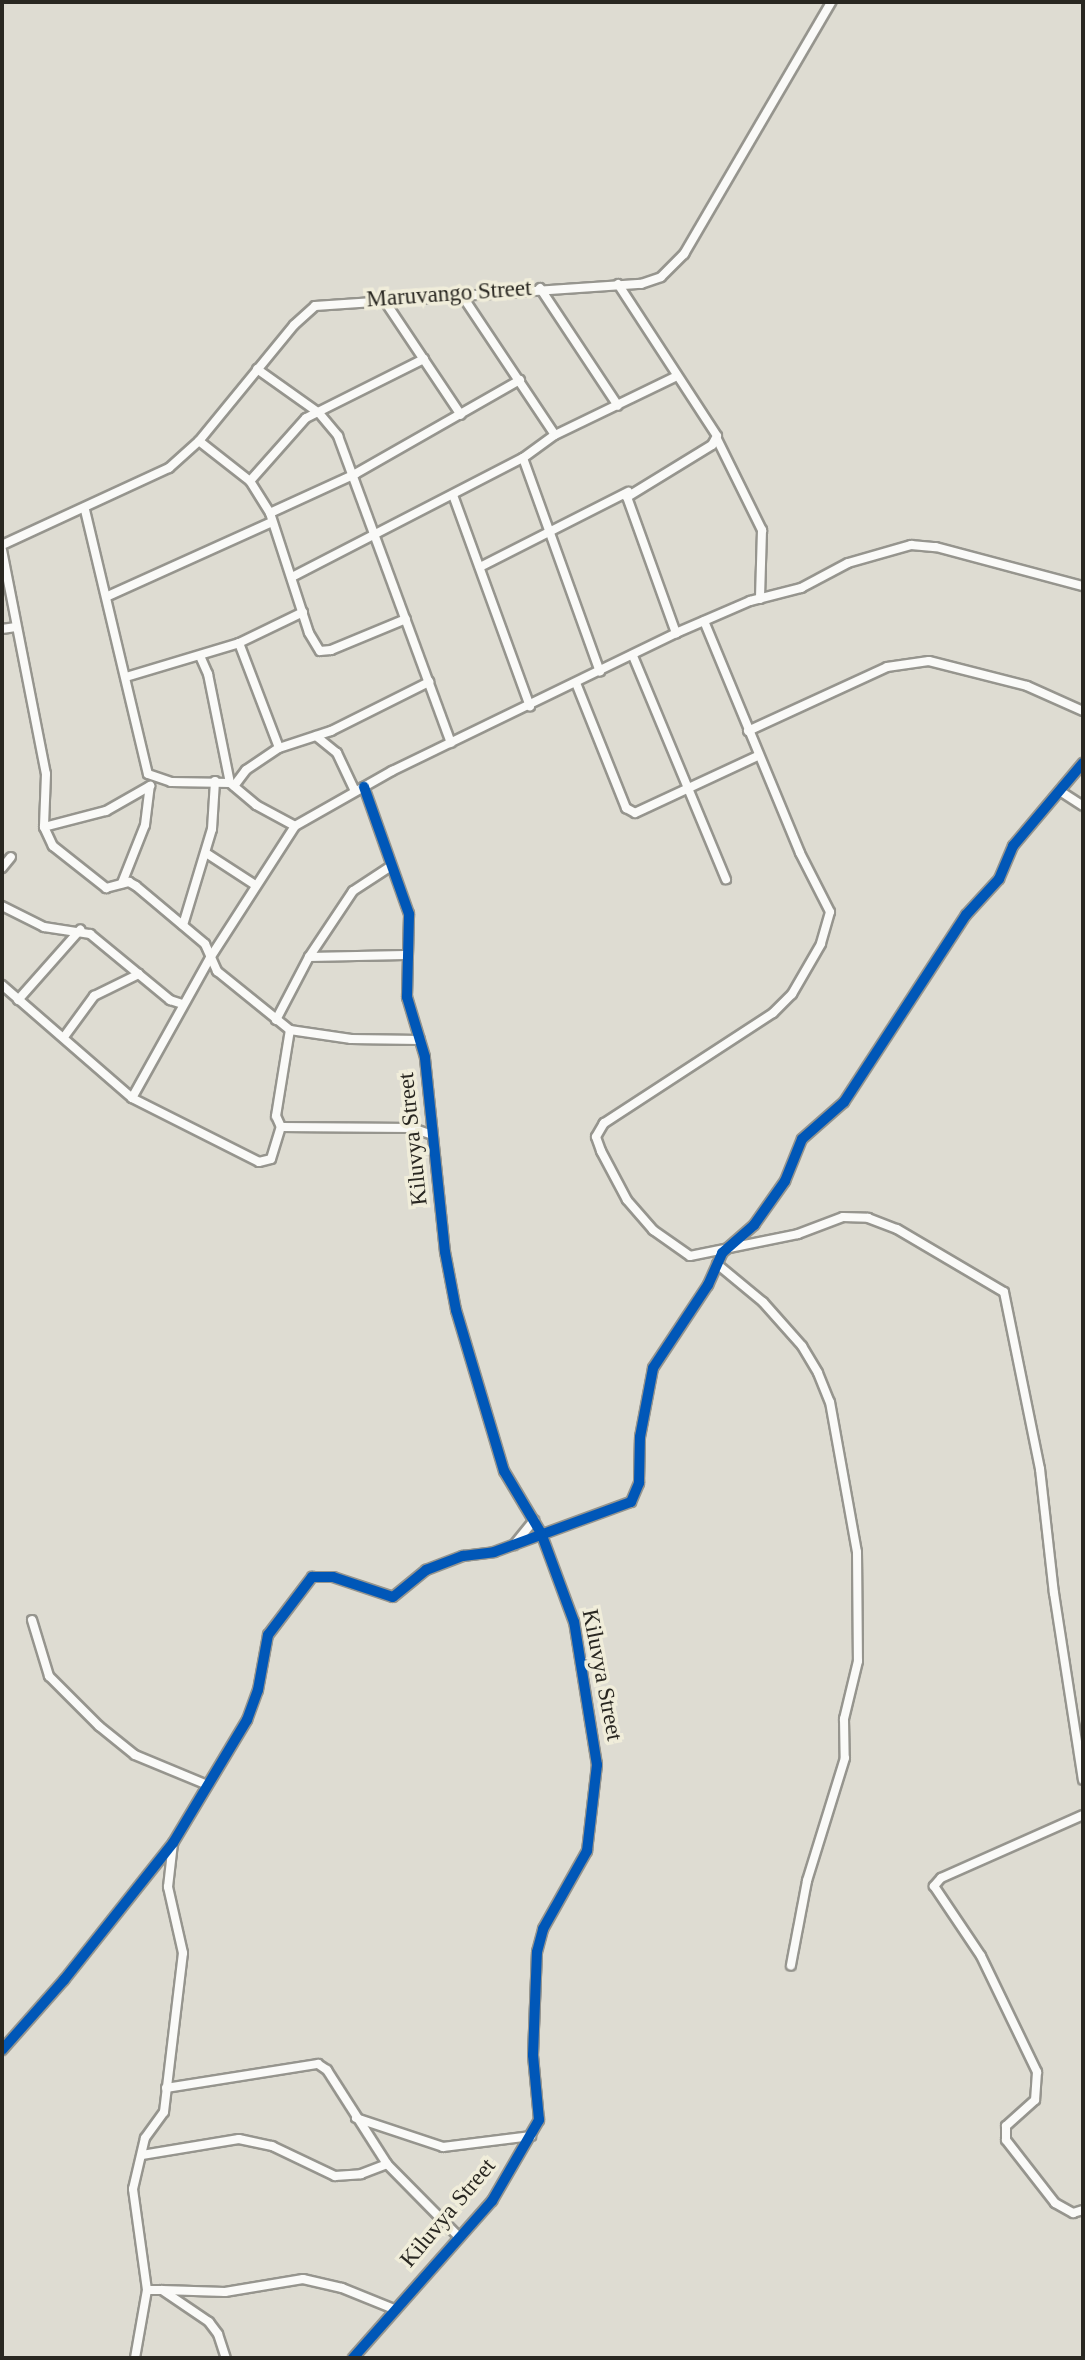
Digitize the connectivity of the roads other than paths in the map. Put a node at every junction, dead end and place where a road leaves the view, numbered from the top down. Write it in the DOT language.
graph roads {
  1 [pos="831,2"];
  2 [pos="618,284"];
  3 [pos="540,288"];
  4 [pos="461,294"];
  5 [pos="384,300"];
  6 [pos="424,359"];
  7 [pos="257,369"];
  8 [pos="675,377"];
  9 [pos="520,380"];
  10 [pos="618,406"];
  11 [pos="319,413"];
  12 [pos="461,415"];
  13 [pos="555,435"];
  14 [pos="717,439"];
  15 [pos="199,441"];
  16 [pos="523,458"];
  17 [pos="355,474"];
  18 [pos="250,481"];
  19 [pos="628,492"];
  20 [pos="453,495"];
  21 [pos="85,510"];
  22 [pos="270,518"];
  23 [pos="553,533"];
  24 [pos="376,535"];
  25 [pos="2,545"];
  26 [pos="2,550"];
  27 [pos="482,566"];
  28 [pos="292,577"];
  29 [pos="1083,586"];
  30 [pos="108,596"];
  31 [pos="760,599"];
  32 [pos="303,612"];
  33 [pos="406,619"];
  34 [pos="704,621"];
  35 [pos="16,627"];
  36 [pos="2,629"];
  37 [pos="676,633"];
  38 [pos="239,643"];
  39 [pos="200,656"];
  40 [pos="633,656"];
  41 [pos="600,671"];
  42 [pos="126,677"];
  43 [pos="429,682"];
  44 [pos="576,683"];
  45 [pos="530,706"];
  46 [pos="1083,711"];
  47 [pos="748,731"];
  48 [pos="316,736"];
  49 [pos="451,743"];
  50 [pos="279,748"];
  51 [pos="758,756"];
  52 [pos="1083,763"];
  53 [pos="215,781"];
  54 [pos="153,783"];
  55 [pos="232,784"];
  56 [pos="363,787"];
  57 [pos="687,790"];
  58 [pos="355,791"];
  59 [pos="1060,791"];
  60 [pos="1083,806"];
  61 [pos="295,826"];
  62 [pos="44,827"];
  63 [pos="206,853"];
  64 [pos="11,857"];
  65 [pos="391,866"];
  66 [pos="2,869"];
  67 [pos="726,879"];
  68 [pos="122,883"];
  69 [pos="255,885"];
  70 [pos="2,906"];
  71 [pos="183,925"];
  72 [pos="80,930"];
  73 [pos="405,955"];
  74 [pos="309,957"];
  75 [pos="209,958"];
  76 [pos="139,974"];
  77 [pos="2,985"];
  78 [pos="18,1000"];
  79 [pos="182,1004"];
  80 [pos="276,1020"];
  81 [pos="290,1030"];
  82 [pos="64,1037"];
  83 [pos="420,1040"];
  84 [pos="132,1098"];
  85 [pos="281,1127"];
  86 [pos="432,1135"];
  87 [pos="722,1253"];
  88 [pos="717,1264"];
  89 [pos="534,1520"];
  90 [pos="541,1533"];
  91 [pos="514,1545"];
  92 [pos="32,1620"];
  93 [pos="1083,1780"];
  94 [pos="205,1784"];
  95 [pos="1083,1815"];
  96 [pos="173,1843"];
  97 [pos="791,1965"];
  98 [pos="2,2050"];
  99 [pos="166,2088"];
  100 [pos="356,2118"];
  101 [pos="531,2136"];
  102 [pos="142,2155"];
  103 [pos="387,2164"];
  104 [pos="1083,2210"];
  105 [pos="458,2236"];
  106 [pos="147,2290"];
  107 [pos="162,2290"];
  108 [pos="394,2309"];
  109 [pos="135,2358"];
  110 [pos="226,2358"];
  111 [pos="353,2358"];
  1 -- 2 [label="street, Maruvango Street"];
  2 -- 3 [label="street, Maruvango Street"];
  2 -- 8 [label="street"];
  3 -- 4 [label="street, Maruvango Street"];
  3 -- 10 [label="street"];
  4 -- 5 [label="street, Maruvango Street"];
  4 -- 9 [label="street"];
  5 -- 6 [label="street"];
  5 -- 7 [label="street, Maruvango Street"];
  6 -- 11 [label="street"];
  6 -- 12 [label="street"];
  7 -- 11 [label="street"];
  7 -- 15 [label="street, Maruvango Street"];
  8 -- 10 [label="street"];
  8 -- 14 [label="street"];
  9 -- 12 [label="street"];
  9 -- 13 [label="street"];
  10 -- 13 [label="street"];
  11 -- 17 [label="street"];
  11 -- 18 [label="street"];
  12 -- 17 [label="street"];
  13 -- 16 [label="street"];
  14 -- 19 [label="street"];
  14 -- 31 [label="street"];
  15 -- 18 [label="street"];
  15 -- 21 [label="street, Maruvango Street"];
  16 -- 20 [label="street"];
  16 -- 23 [label="street"];
  17 -- 22 [label="street"];
  17 -- 24 [label="street"];
  18 -- 22 [label="street"];
  19 -- 23 [label="street"];
  19 -- 37 [label="street"];
  20 -- 24 [label="street"];
  20 -- 27 [label="street"];
  21 -- 25 [label="street, Maruvango Street"];
  21 -- 30 [label="street"];
  22 -- 28 [label="street"];
  22 -- 30 [label="street"];
  23 -- 27 [label="street"];
  23 -- 41 [label="street"];
  24 -- 28 [label="street"];
  24 -- 33 [label="street"];
  26 -- 35 [label="street"];
  27 -- 45 [label="street"];
  28 -- 32 [label="street"];
  29 -- 31 [label="street"];
  30 -- 42 [label="street"];
  31 -- 34 [label="street"];
  32 -- 33 [label="street"];
  32 -- 38 [label="street"];
  33 -- 43 [label="street"];
  34 -- 37 [label="street"];
  34 -- 47 [label="street"];
  35 -- 36 [label="street"];
  35 -- 62 [label="street"];
  37 -- 40 [label="street"];
  38 -- 39 [label="street"];
  38 -- 50 [label="street"];
  39 -- 42 [label="street"];
  39 -- 55 [label="street"];
  40 -- 41 [label="street"];
  40 -- 57 [label="street"];
  41 -- 44 [label="street"];
  42 -- 54 [label="street"];
  43 -- 48 [label="street"];
  43 -- 49 [label="street"];
  44 -- 45 [label="street"];
  44 -- 57 [label="street"];
  45 -- 49 [label="street"];
  46 -- 47 [label="street"];
  47 -- 51 [label="street"];
  48 -- 50 [label="street"];
  48 -- 58 [label="street"];
  49 -- 56 [label="street"];
  50 -- 55 [label="street"];
  51 -- 57 [label="street"];
  51 -- 87 [label="street"];
  52 -- 59 [label="street"];
  53 -- 54 [label="street"];
  53 -- 55 [label="street"];
  53 -- 63 [label="street"];
  54 -- 62 [label="street"];
  54 -- 68 [label="street"];
  55 -- 61 [label="street"];
  56 -- 58 [label="street"];
  56 -- 65 [label="street, Kiluvya Street"];
  57 -- 67 [label="street"];
  58 -- 61 [label="street"];
  59 -- 60 [label="street"];
  59 -- 87 [label="street"];
  61 -- 69 [label="street"];
  62 -- 68 [label="street"];
  63 -- 69 [label="street"];
  63 -- 71 [label="street"];
  64 -- 66 [label="street"];
  65 -- 73 [label="street, Kiluvya Street"];
  65 -- 74 [label="street"];
  68 -- 71 [label="street"];
  69 -- 75 [label="street"];
  70 -- 72 [label="street"];
  71 -- 75 [label="street"];
  72 -- 76 [label="street"];
  72 -- 78 [label="street"];
  73 -- 74 [label="street"];
  73 -- 83 [label="street, Kiluvya Street"];
  74 -- 80 [label="street"];
  75 -- 79 [label="street"];
  75 -- 80 [label="street"];
  76 -- 79 [label="street"];
  76 -- 82 [label="street"];
  77 -- 78 [label="street"];
  78 -- 82 [label="street"];
  79 -- 84 [label="street"];
  80 -- 81 [label="street"];
  81 -- 83 [label="street"];
  81 -- 85 [label="street"];
  82 -- 84 [label="street"];
  83 -- 86 [label="street, Kiluvya Street"];
  84 -- 85 [label="street"];
  85 -- 86 [label="street"];
  86 -- 89 [label="street, Kiluvya Street"];
  87 -- 88 [label="street"];
  87 -- 93 [label="street"];
  88 -- 90 [label="street"];
  88 -- 97 [label="street"];
  89 -- 90 [label="street, Kiluvya Street"];
  89 -- 91 [label="street"];
  90 -- 91 [label="street"];
  90 -- 101 [label="street, Kiluvya Street"];
  91 -- 94 [label="street"];
  92 -- 94 [label="street"];
  94 -- 96 [label="street"];
  95 -- 104 [label="street"];
  96 -- 98 [label="street"];
  96 -- 99 [label="street"];
  99 -- 100 [label="street"];
  99 -- 102 [label="street"];
  100 -- 101 [label="street"];
  100 -- 103 [label="street"];
  101 -- 105 [label="street, Kiluvya Street"];
  102 -- 103 [label="street"];
  102 -- 106 [label="street"];
  103 -- 105 [label="street"];
  105 -- 108 [label="street, Kiluvya Street"];
  106 -- 107 [label="street"];
  106 -- 109 [label="street"];
  107 -- 108 [label="street"];
  107 -- 110 [label="street"];
  108 -- 111 [label="street, Kiluvya Street"];
}
